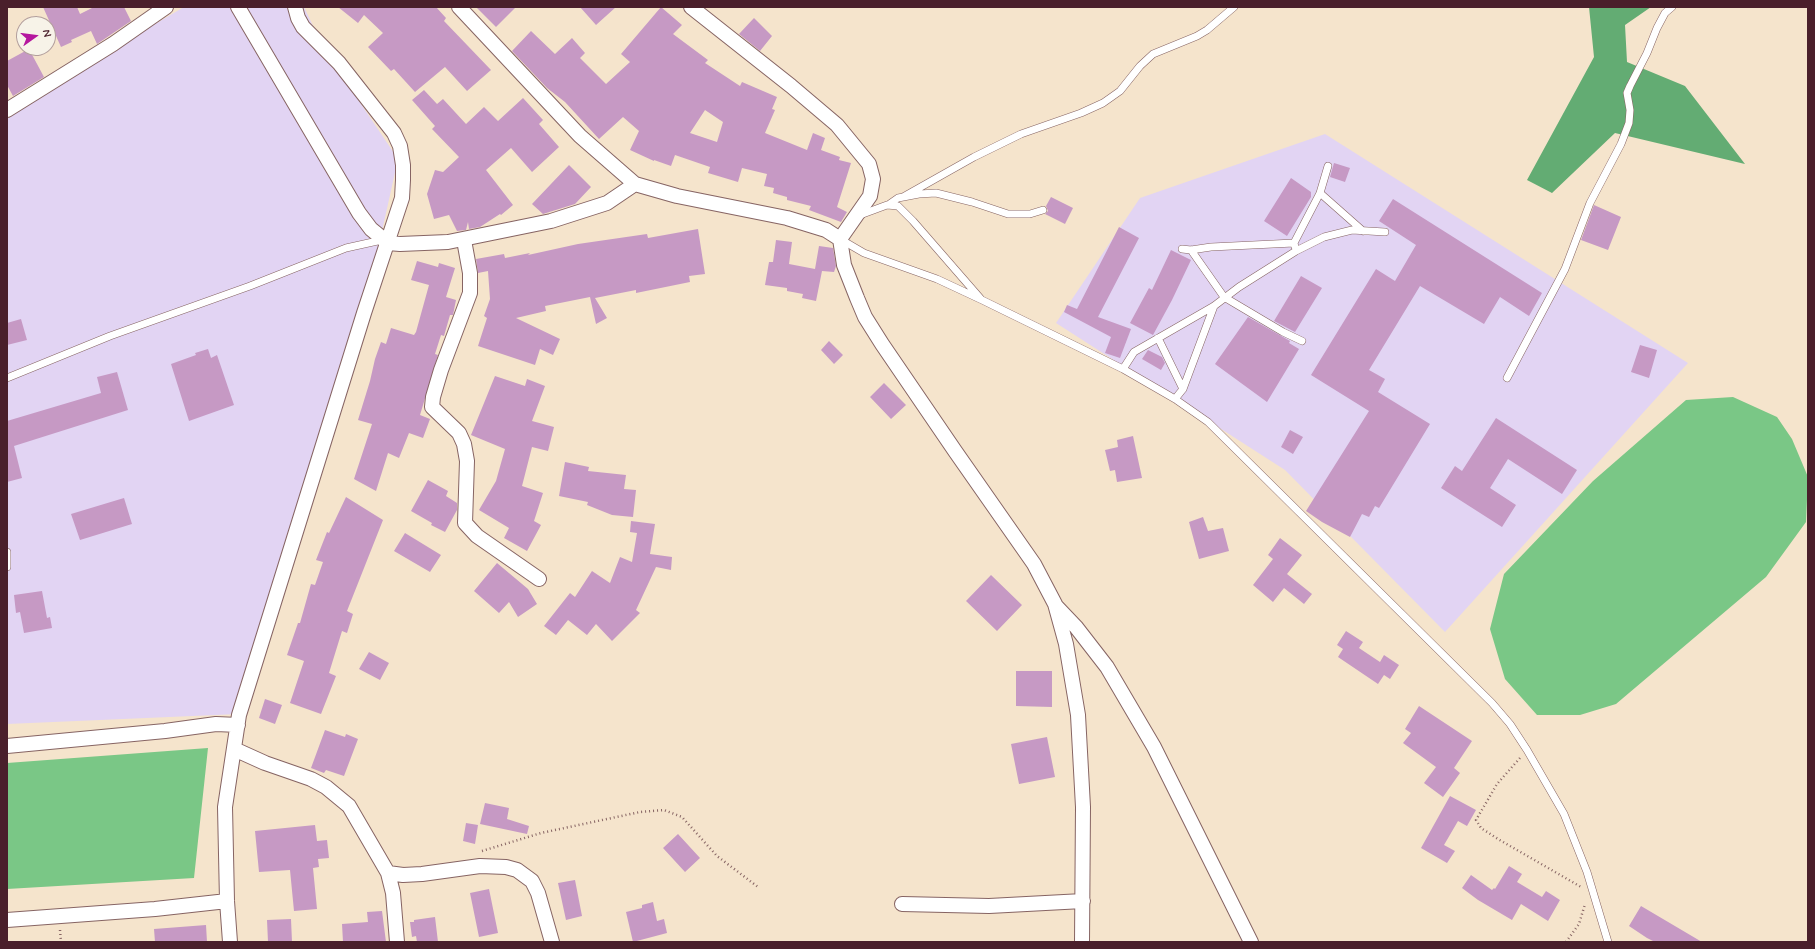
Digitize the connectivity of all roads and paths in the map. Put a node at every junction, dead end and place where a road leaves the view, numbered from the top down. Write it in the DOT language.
graph roads {
  1 [pos="166,7"];
  2 [pos="238,7"];
  3 [pos="295,7"];
  4 [pos="459,7"];
  5 [pos="691,7"];
  6 [pos="1234,7"];
  7 [pos="1672,7"];
  8 [pos="7,110"];
  9 [pos="1328,166"];
  10 [pos="635,184"];
  11 [pos="1320,193"];
  12 [pos="903,197"];
  13 [pos="887,205"];
  14 [pos="1043,210"];
  15 [pos="856,217"];
  16 [pos="1363,231"];
  17 [pos="1385,232"];
  18 [pos="840,239"];
  19 [pos="464,240"];
  20 [pos="386,241"];
  21 [pos="1294,243"];
  22 [pos="1182,249"];
  23 [pos="1191,250"];
  24 [pos="1296,251"];
  25 [pos="1224,298"];
  26 [pos="982,300"];
  27 [pos="1214,306"];
  28 [pos="1158,338"];
  29 [pos="1302,341"];
  30 [pos="1123,369"];
  31 [pos="7,378"];
  32 [pos="1507,378"];
  33 [pos="1184,389"];
  34 [pos="1175,399"];
  35 [pos="7,552"];
  36 [pos="7,567"];
  37 [pos="539,579"];
  38 [pos="1054,604"];
  39 [pos="238,725"];
  40 [pos="7,746"];
  41 [pos="234,749"];
  42 [pos="1527,750"];
  43 [pos="481,852"];
  44 [pos="388,873"];
  45 [pos="758,887"];
  46 [pos="1588,890"];
  47 [pos="1594,896"];
  48 [pos="228,901"];
  49 [pos="1083,901"];
  50 [pos="902,904"];
  51 [pos="7,920"];
  52 [pos="230,942"];
  53 [pos="397,942"];
  54 [pos="552,942"];
  55 [pos="1082,942"];
  56 [pos="1252,942"];
  57 [pos="1566,942"];
  58 [pos="1608,942"];
  1 -- 8 [label="street"];
  2 -- 20 [label="street"];
  3 -- 20 [label="street"];
  4 -- 10 [label="street"];
  5 -- 15 [label="street"];
  6 -- 12 [label="lane"];
  7 -- 32 [label="lane"];
  9 -- 11 [label="lane"];
  10 -- 18 [label="street"];
  10 -- 19 [label="street"];
  11 -- 16 [label="lane"];
  11 -- 21 [label="lane"];
  12 -- 13 [label="lane"];
  12 -- 14 [label="lane"];
  13 -- 15 [label="lane"];
  13 -- 26 [label="lane"];
  15 -- 18 [label="street"];
  16 -- 17 [label="lane"];
  16 -- 24 [label="lane"];
  18 -- 26 [label="lane"];
  18 -- 38 [label="street"];
  19 -- 20 [label="street"];
  19 -- 37 [label="street"];
  20 -- 31 [label="lane"];
  20 -- 39 [label="street"];
  21 -- 23 [label="lane"];
  21 -- 24 [label="lane"];
  22 -- 23 [label="lane"];
  23 -- 25 [label="lane"];
  24 -- 25 [label="lane"];
  25 -- 27 [label="lane"];
  25 -- 29 [label="lane"];
  26 -- 30 [label="lane"];
  27 -- 28 [label="lane"];
  27 -- 33 [label="lane"];
  28 -- 30 [label="lane"];
  28 -- 33 [label="lane"];
  30 -- 34 [label="lane"];
  33 -- 34 [label="lane"];
  34 -- 42 [label="lane"];
  35 -- 36 [label="lane"];
  38 -- 49 [label="street"];
  38 -- 56 [label="street"];
  39 -- 40 [label="street"];
  39 -- 41 [label="street"];
  41 -- 44 [label="street"];
  41 -- 48 [label="street"];
  42 -- 46 [label="path"];
  42 -- 47 [label="lane"];
  43 -- 45 [label="path"];
  44 -- 53 [label="street"];
  44 -- 54 [label="street"];
  46 -- 47 [label="path"];
  46 -- 57 [label="path"];
  47 -- 58 [label="lane"];
  48 -- 51 [label="street"];
  48 -- 52 [label="street"];
  49 -- 50 [label="street"];
  49 -- 55 [label="street"];
}
